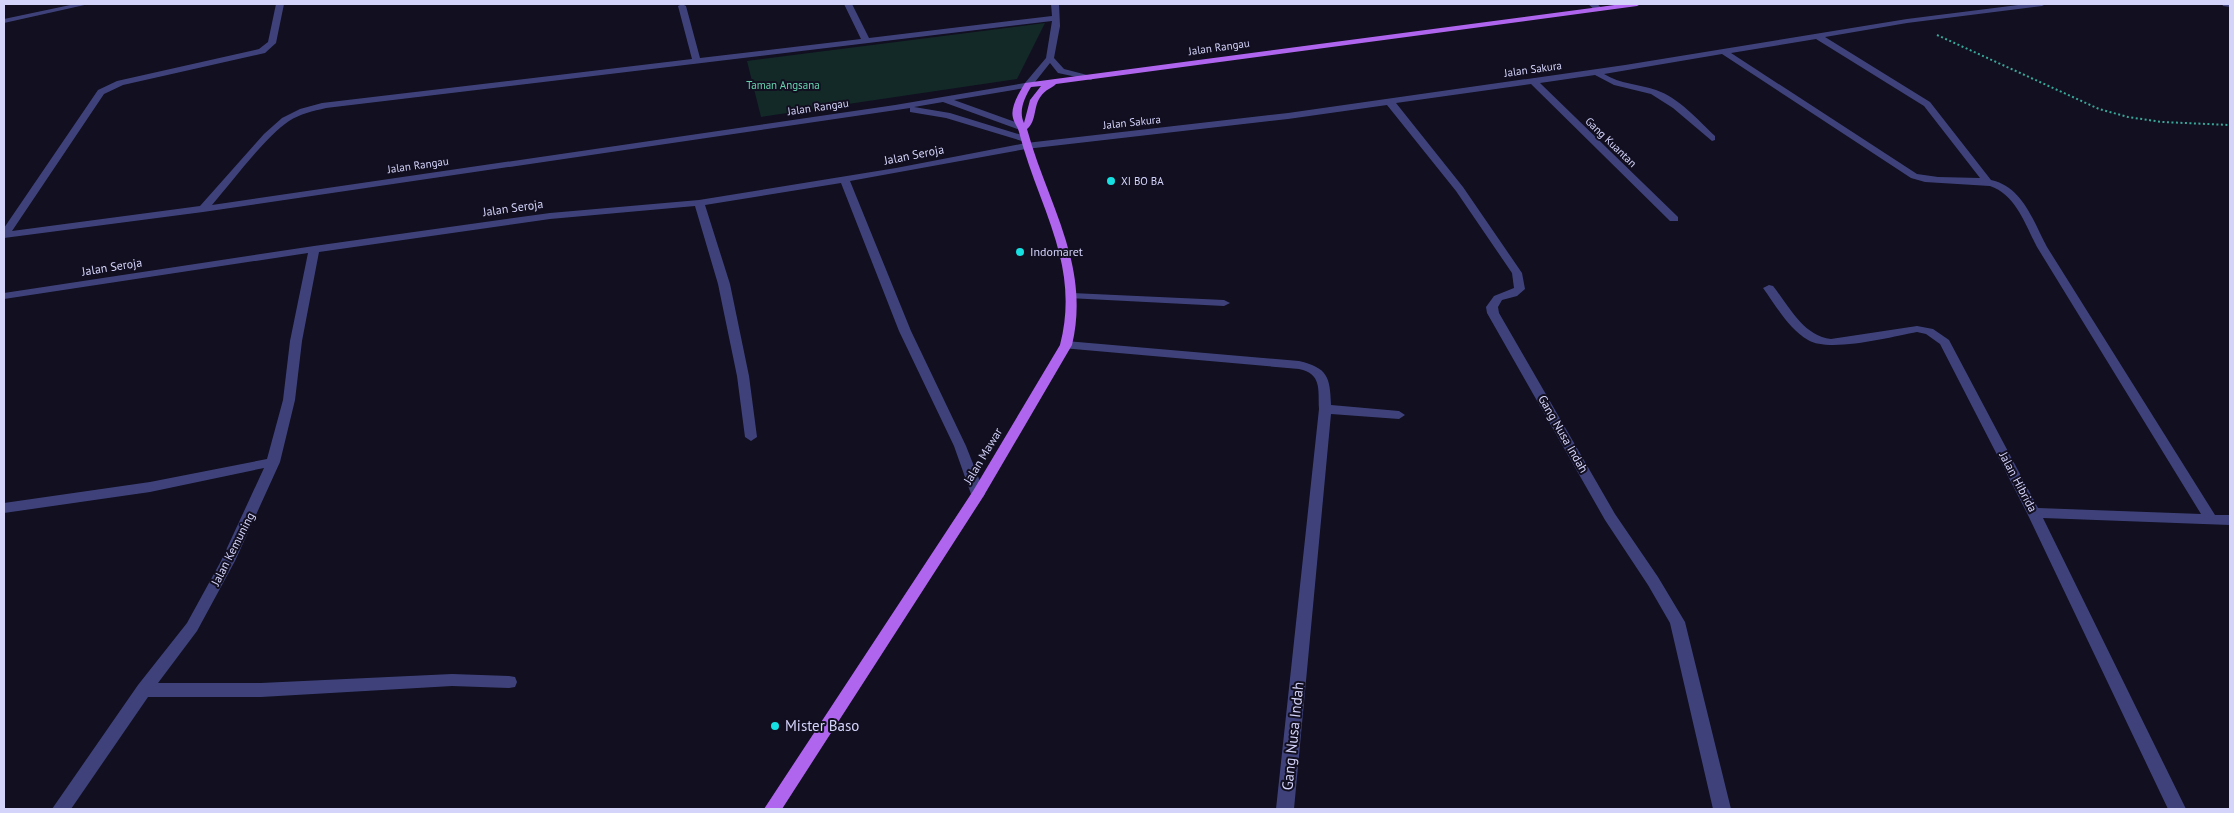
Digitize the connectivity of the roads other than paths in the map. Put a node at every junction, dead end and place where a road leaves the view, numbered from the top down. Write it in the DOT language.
graph roads {
  1 [pos="85,4"];
  2 [pos="280,4"];
  3 [pos="848,4"];
  4 [pos="1055,4"];
  5 [pos="1592,4"];
  6 [pos="1637,4"];
  7 [pos="2042,4"];
  8 [pos="2226,4"];
  9 [pos="682,6"];
  10 [pos="2230,6"];
  11 [pos="1599,9"];
  12 [pos="1056,18"];
  13 [pos="4,21"];
  14 [pos="1818,36"];
  15 [pos="866,41"];
  16 [pos="1724,51"];
  17 [pos="1050,58"];
  18 [pos="697,62"];
  19 [pos="1056,68"];
  20 [pos="1596,72"];
  21 [pos="1090,77"];
  22 [pos="1533,81"];
  23 [pos="1028,84"];
  24 [pos="1049,84"];
  25 [pos="945,100"];
  26 [pos="1389,101"];
  27 [pos="895,108"];
  28 [pos="1023,128"];
  29 [pos="1712,138"];
  30 [pos="1025,142"];
  31 [pos="844,180"];
  32 [pos="1988,182"];
  33 [pos="699,202"];
  34 [pos="203,209"];
  35 [pos="1674,219"];
  36 [pos="4,235"];
  37 [pos="314,249"];
  38 [pos="1769,288"];
  39 [pos="4,296"];
  40 [pos="1072,296"];
  41 [pos="1224,303"];
  42 [pos="1066,345"];
  43 [pos="1325,409"];
  44 [pos="1399,415"];
  45 [pos="751,437"];
  46 [pos="273,462"];
  47 [pos="978,494"];
  48 [pos="4,508"];
  49 [pos="2034,513"];
  50 [pos="2211,520"];
  51 [pos="2230,520"];
  52 [pos="509,682"];
  53 [pos="144,690"];
  54 [pos="61,809"];
  55 [pos="774,809"];
  56 [pos="1285,809"];
  57 [pos="1722,809"];
  58 [pos="2176,809"];
  1 -- 13 [label="street"];
  2 -- 36 [label="street"];
  3 -- 15 [label="street"];
  4 -- 12 [label="street"];
  5 -- 11 [label="street"];
  6 -- 11 [label="main road, Jalan Rangau"];
  7 -- 14 [label="street, Jalan Sakura"];
  8 -- 10 [label="street"];
  9 -- 18 [label="street"];
  11 -- 21 [label="main road, Jalan Rangau"];
  12 -- 15 [label="street"];
  12 -- 17 [label="street"];
  14 -- 16 [label="street, Jalan Sakura"];
  14 -- 32 [label="street"];
  15 -- 18 [label="street"];
  16 -- 20 [label="street, Jalan Sakura"];
  16 -- 32 [label="street"];
  17 -- 19 [label="street"];
  17 -- 23 [label="street"];
  18 -- 34 [label="street"];
  19 -- 21 [label="street"];
  19 -- 24 [label="street"];
  20 -- 22 [label="street, Jalan Sakura"];
  20 -- 29 [label="street"];
  21 -- 24 [label="main road, Jalan Rangau"];
  22 -- 26 [label="street, Jalan Sakura"];
  22 -- 35 [label="street, Gang Kuantan"];
  23 -- 24 [label="main road, Jalan Rangau"];
  23 -- 25 [label="street, Jalan Rangau"];
  23 -- 28 [label="main road, Jalan Mawar"];
  24 -- 28 [label="main road"];
  25 -- 27 [label="street, Jalan Rangau"];
  25 -- 28 [label="street"];
  26 -- 30 [label="street, Jalan Sakura"];
  26 -- 57 [label="street, Gang Nusa Indah"];
  27 -- 30 [label="street"];
  27 -- 34 [label="street, Jalan Rangau"];
  28 -- 30 [label="main road, Jalan Mawar"];
  30 -- 31 [label="street, Jalan Seroja"];
  30 -- 40 [label="main road, Jalan Mawar"];
  31 -- 33 [label="street, Jalan Seroja"];
  31 -- 47 [label="street"];
  32 -- 50 [label="street"];
  33 -- 37 [label="street, Jalan Seroja"];
  33 -- 45 [label="street"];
  34 -- 36 [label="street, Jalan Rangau"];
  37 -- 39 [label="street, Jalan Seroja"];
  37 -- 46 [label="street, Jalan Kemuning"];
  38 -- 49 [label="street, Jalan Hibrida"];
  40 -- 41 [label="street"];
  40 -- 42 [label="main road, Jalan Mawar"];
  42 -- 43 [label="street, Gang Nusa Indah"];
  42 -- 47 [label="main road, Jalan Mawar"];
  43 -- 44 [label="street"];
  43 -- 56 [label="street, Gang Nusa Indah"];
  46 -- 48 [label="street"];
  46 -- 53 [label="street, Jalan Kemuning"];
  47 -- 55 [label="main road, Jalan Mawar"];
  49 -- 50 [label="street"];
  49 -- 58 [label="street, Jalan Hibrida"];
  50 -- 51 [label="street"];
  52 -- 53 [label="street"];
  53 -- 54 [label="street, Jalan Kemuning"];
}
